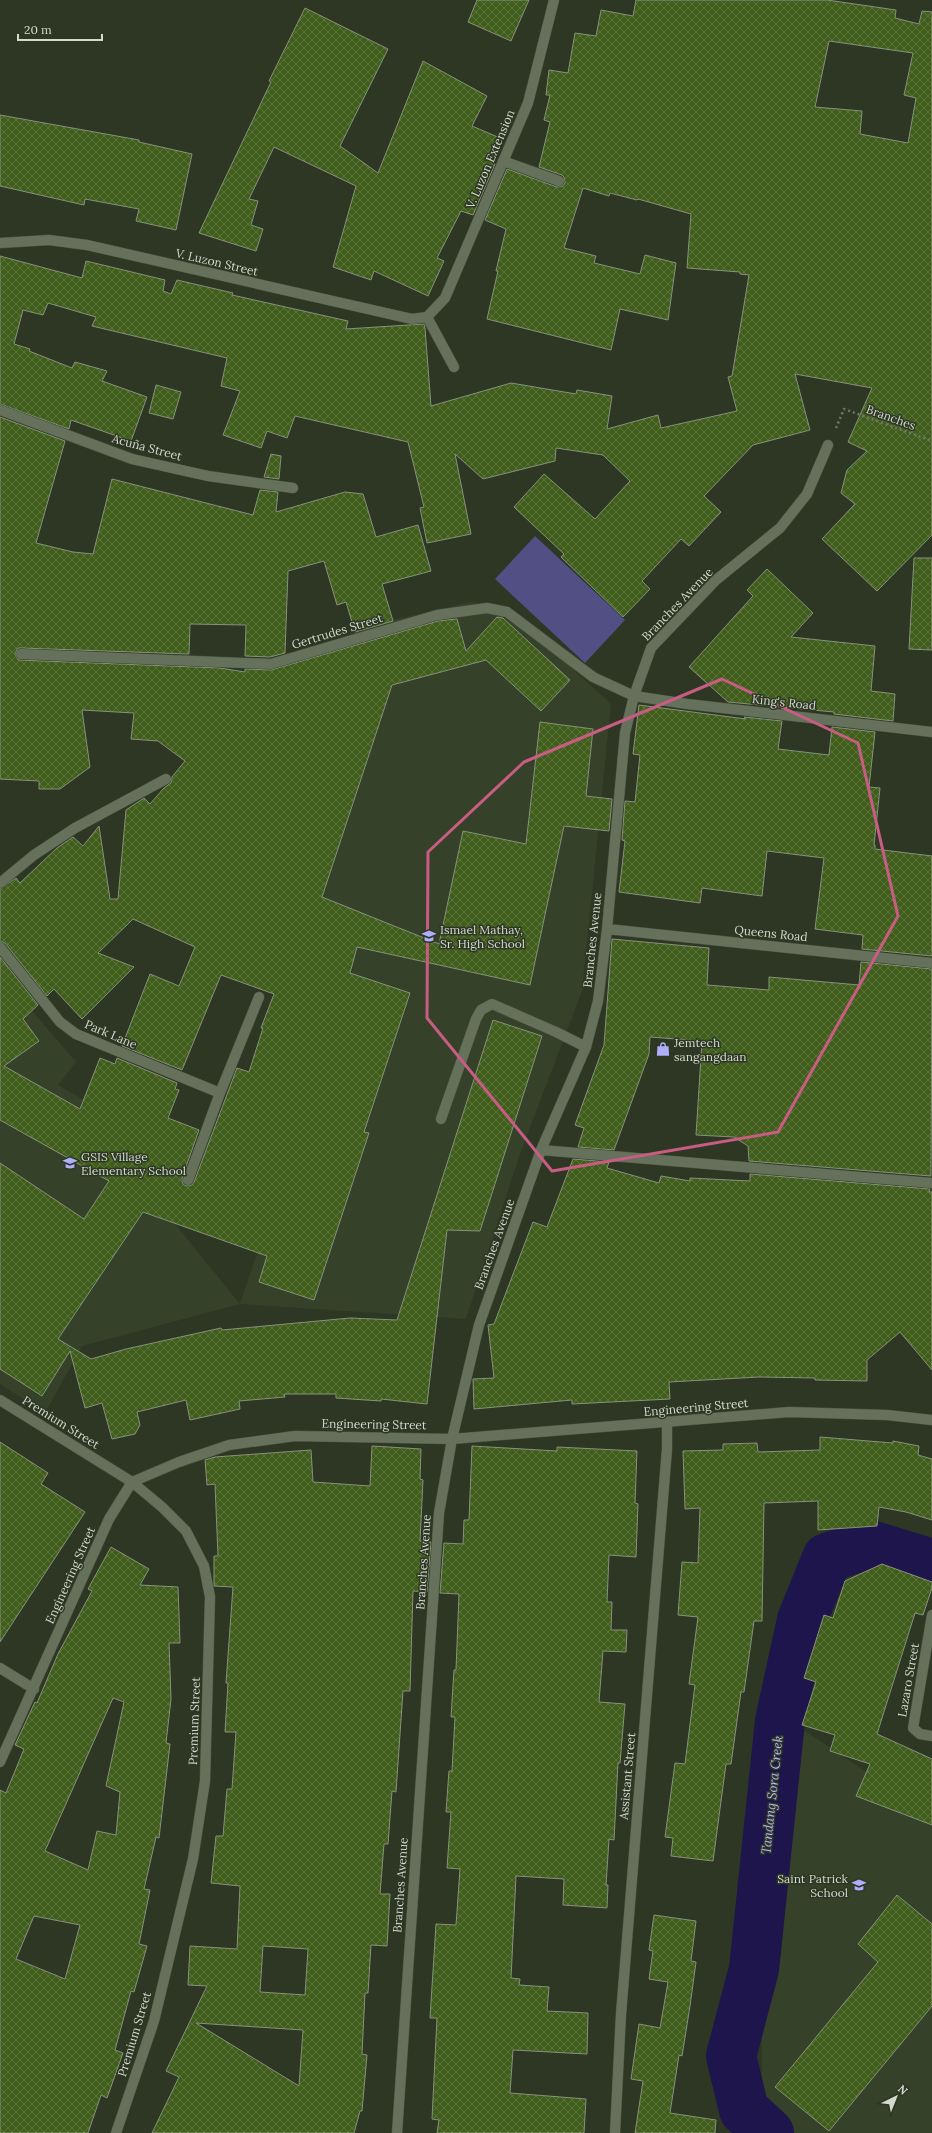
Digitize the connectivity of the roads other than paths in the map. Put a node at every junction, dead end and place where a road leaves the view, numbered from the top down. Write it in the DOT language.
graph roads {
  1 [pos="554,0"];
  2 [pos="503,161"];
  3 [pos="559,180"];
  4 [pos="0,243"];
  5 [pos="427,317"];
  6 [pos="454,367"];
  7 [pos="0,410"];
  8 [pos="828,446"];
  9 [pos="293,488"];
  10 [pos="21,654"];
  11 [pos="634,696"];
  12 [pos="932,732"];
  13 [pos="166,780"];
  14 [pos="0,883"];
  15 [pos="607,929"];
  16 [pos="0,947"];
  17 [pos="932,963"];
  18 [pos="259,997"];
  19 [pos="586,1048"];
  20 [pos="220,1093"];
  21 [pos="441,1119"];
  22 [pos="541,1150"];
  23 [pos="188,1180"];
  24 [pos="932,1183"];
  25 [pos="0,1400"];
  26 [pos="932,1420"];
  27 [pos="667,1422"];
  28 [pos="452,1439"];
  29 [pos="132,1482"];
  30 [pos="932,1615"];
  31 [pos="0,1668"];
  32 [pos="34,1689"];
  33 [pos="932,1736"];
  34 [pos="0,1762"];
  35 [pos="116,2133"];
  36 [pos="396,2133"];
  37 [pos="615,2133"];
  1 -- 2 [label="street, V. Luzon Extension"];
  2 -- 3 [label="street"];
  2 -- 5 [label="street, V. Luzon Extension"];
  4 -- 5 [label="street, V. Luzon Street"];
  5 -- 6 [label="street"];
  7 -- 9 [label="street, Acuña Street"];
  8 -- 11 [label="street, Branches Avenue"];
  10 -- 11 [label="street, Gertrudes Street"];
  11 -- 12 [label="street, King's Road"];
  11 -- 15 [label="street, Branches Avenue"];
  13 -- 14 [label="street"];
  15 -- 17 [label="street, Queens Road"];
  15 -- 19 [label="street, Branches Avenue"];
  16 -- 20 [label="street, Park Lane"];
  18 -- 20 [label="street"];
  19 -- 21 [label="street"];
  19 -- 22 [label="street, Branches Avenue"];
  20 -- 23 [label="street"];
  22 -- 24 [label="street"];
  22 -- 28 [label="street, Branches Avenue"];
  25 -- 29 [label="street, Premium Street"];
  26 -- 27 [label="street, Engineering Street"];
  27 -- 28 [label="street, Engineering Street"];
  27 -- 37 [label="street, Assistant Street"];
  28 -- 29 [label="street, Engineering Street"];
  28 -- 36 [label="street, Branches Avenue"];
  29 -- 32 [label="street, Engineering Street"];
  29 -- 35 [label="street, Premium Street"];
  30 -- 33 [label="street, Lazaro Street"];
  31 -- 32 [label="street"];
  32 -- 34 [label="street, Engineering Street"];
}
